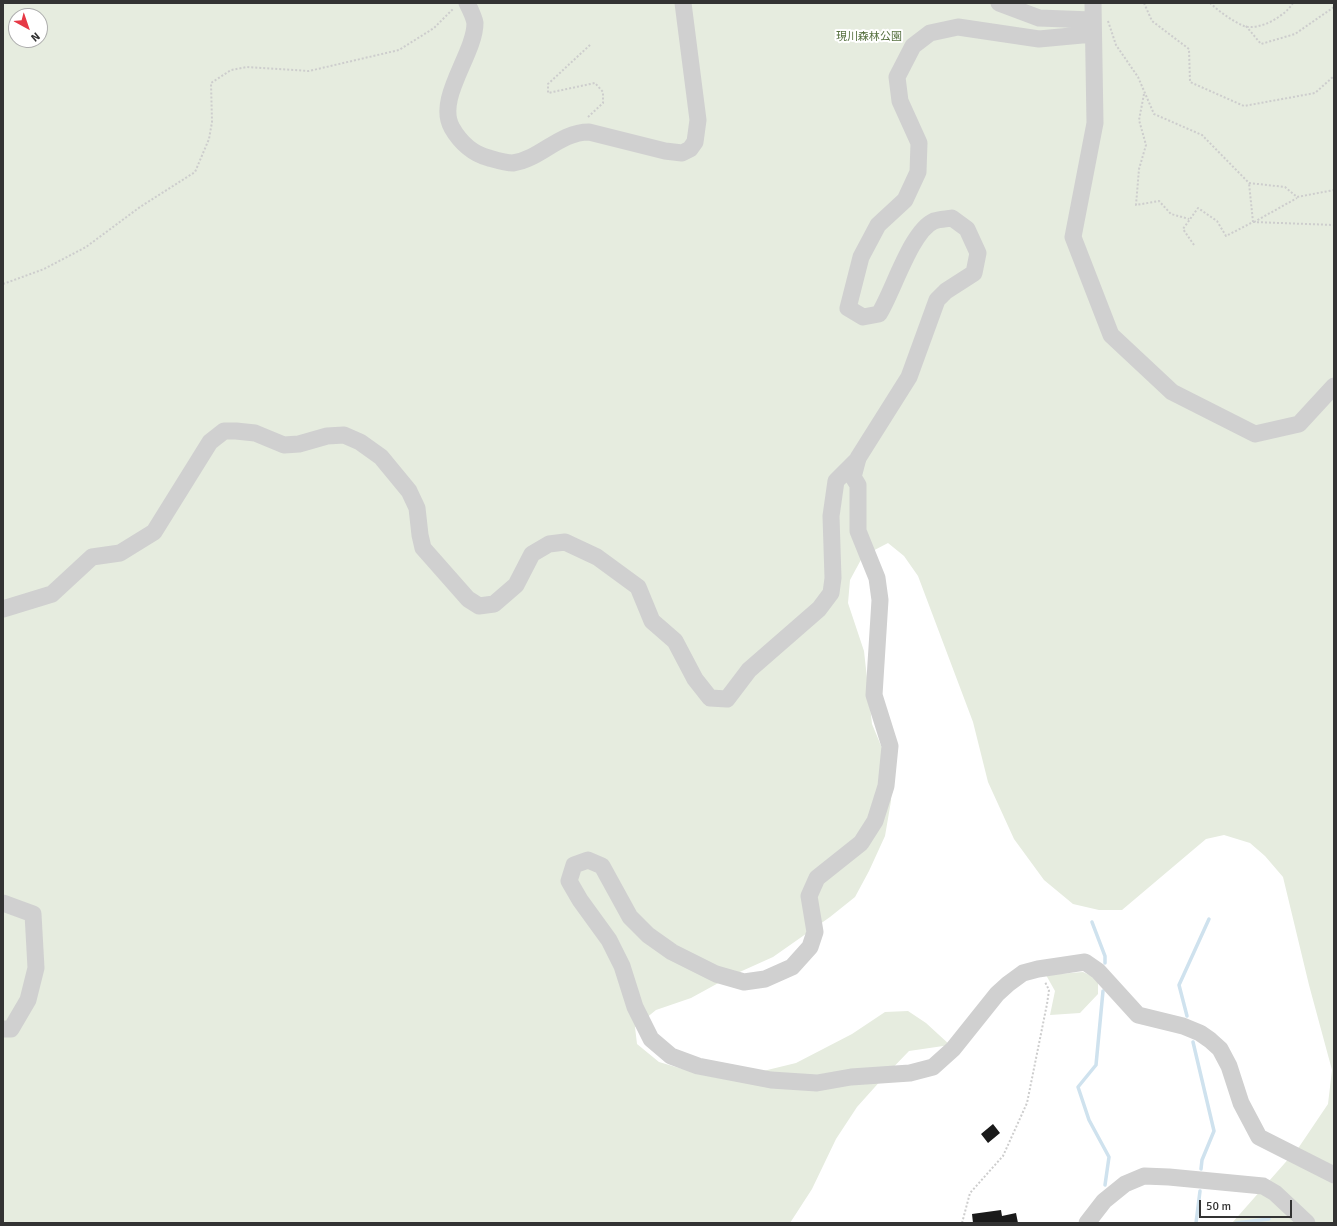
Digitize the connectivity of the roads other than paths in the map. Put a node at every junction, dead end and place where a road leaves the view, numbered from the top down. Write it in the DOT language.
graph roads {
  1 [pos="683,3"];
  2 [pos="999,3"];
  3 [pos="1093,3"];
  4 [pos="462,4"];
  5 [pos="1093,27"];
  6 [pos="1334,386"];
  7 [pos="858,458"];
  8 [pos="3,609"];
  9 [pos="3,902"];
  10 [pos="3,1029"];
  11 [pos="1334,1175"];
  12 [pos="1087,1223"];
  13 [pos="1307,1223"];
  1 -- 4 [label="street"];
  2 -- 5 [label="street"];
  3 -- 5 [label="street"];
  5 -- 6 [label="street"];
  5 -- 7 [label="street"];
  7 -- 8 [label="street"];
  7 -- 11 [label="street"];
  9 -- 10 [label="street"];
  12 -- 13 [label="street"];
}
